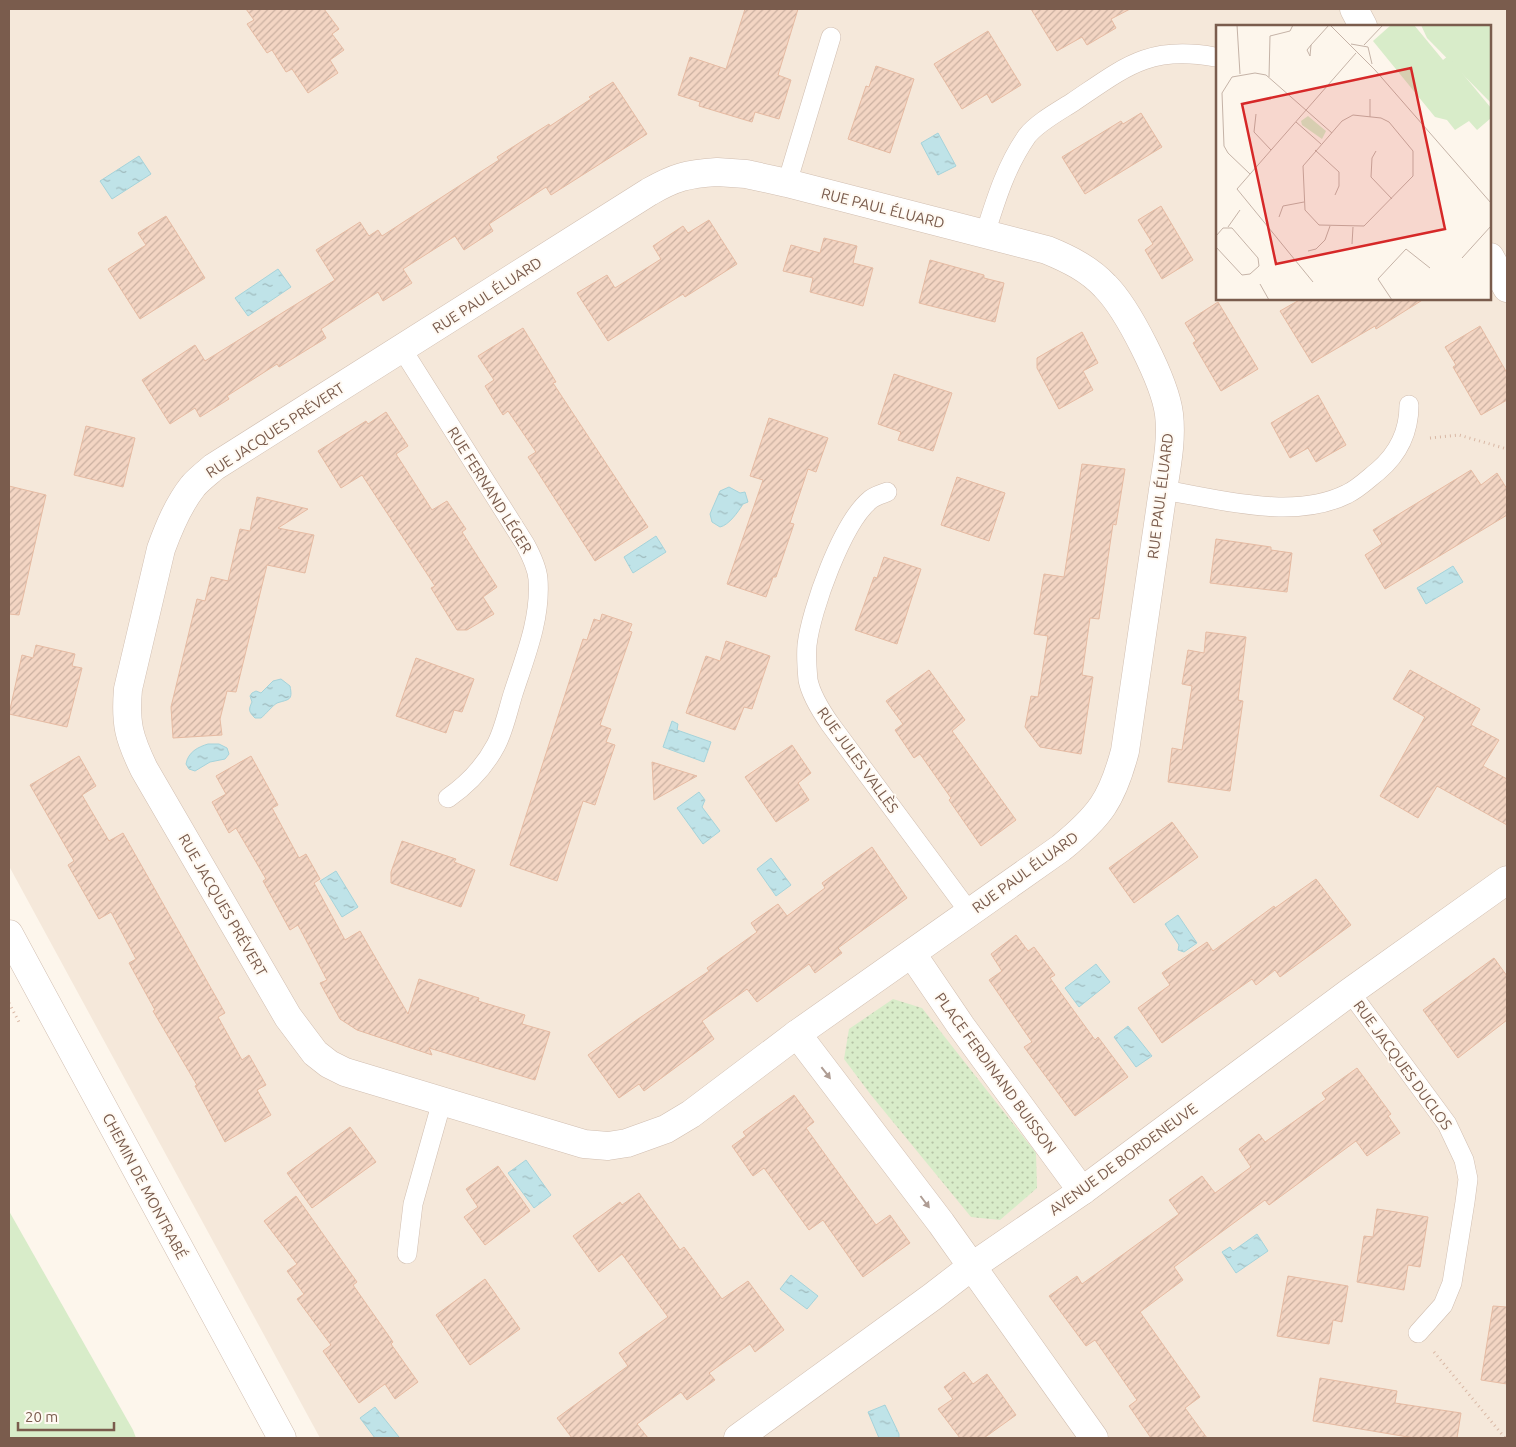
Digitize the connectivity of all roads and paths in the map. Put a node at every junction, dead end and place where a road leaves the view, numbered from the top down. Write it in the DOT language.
graph roads {
  1 [pos="1354,9"];
  2 [pos="1362,25"];
  3 [pos="831,37"];
  4 [pos="1215,58"];
  5 [pos="787,183"];
  6 [pos="986,234"];
  7 [pos="1491,258"];
  8 [pos="1507,288"];
  9 [pos="402,349"];
  10 [pos="1409,406"];
  11 [pos="1403,440"];
  12 [pos="1507,449"];
  13 [pos="1163,490"];
  14 [pos="887,492"];
  15 [pos="448,798"];
  16 [pos="1507,880"];
  17 [pos="970,913"];
  18 [pos="9,934"];
  19 [pos="912,954"];
  20 [pos="1350,992"];
  21 [pos="796,1034"];
  22 [pos="442,1101"];
  23 [pos="1082,1191"];
  24 [pos="407,1254"];
  25 [pos="972,1267"];
  26 [pos="1418,1333"];
  27 [pos="282,1438"];
  28 [pos="738,1438"];
  29 [pos="1094,1438"];
  30 [pos="1505,1438"];
  1 -- 2 [label="street"];
  3 -- 5 [label="lane"];
  4 -- 6 [label="lane"];
  5 -- 6 [label="street, RUE PAUL ÉLUARD"];
  5 -- 9 [label="street, RUE PAUL ÉLUARD"];
  6 -- 13 [label="street, RUE PAUL ÉLUARD"];
  7 -- 8 [label="street"];
  9 -- 15 [label="lane, RUE FERNAND LÉGER"];
  9 -- 22 [label="street, RUE JACQUES PRÉVERT"];
  10 -- 11 [label="lane"];
  11 -- 12 [label="path"];
  11 -- 13 [label="lane"];
  13 -- 17 [label="street, RUE PAUL ÉLUARD"];
  14 -- 17 [label="lane, RUE JULES VALLÈS"];
  16 -- 20 [label="street, AVENUE DE BORDENEUVE"];
  17 -- 19 [label="street, RUE PAUL ÉLUARD"];
  18 -- 27 [label="street, CHEMIN DE MONTRABÉ"];
  19 -- 21 [label="street, RUE PAUL ÉLUARD"];
  19 -- 23 [label="street, PLACE FERDINAND BUISSON"];
  20 -- 23 [label="street, AVENUE DE BORDENEUVE"];
  20 -- 26 [label="lane, RUE JACQUES DUCLOS"];
  21 -- 22 [label="street, RUE JACQUES PRÉVERT"];
  21 -- 25 [label="street, one-way"];
  22 -- 24 [label="lane"];
  23 -- 25 [label="street, AVENUE DE BORDENEUVE"];
  25 -- 28 [label="street, AVENUE DE BORDENEUVE"];
  25 -- 29 [label="street"];
  26 -- 30 [label="path"];
}
